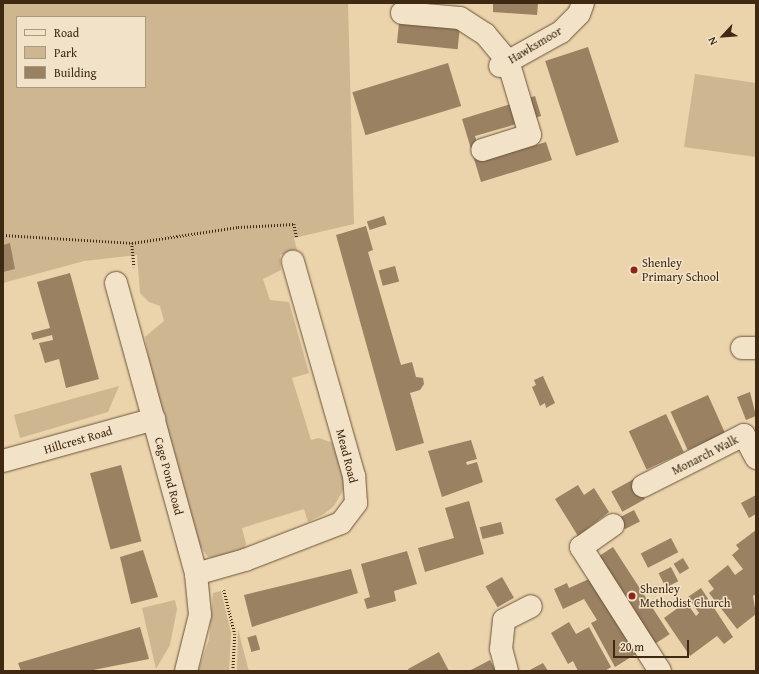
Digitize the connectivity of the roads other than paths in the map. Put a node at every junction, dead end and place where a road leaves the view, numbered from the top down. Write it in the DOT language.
graph roads {
  1 [pos="583,3"];
  2 [pos="402,13"];
  3 [pos="504,63"];
  4 [pos="482,150"];
  5 [pos="293,262"];
  6 [pos="116,283"];
  7 [pos="154,419"];
  8 [pos="756,458"];
  9 [pos="3,461"];
  10 [pos="643,486"];
  11 [pos="614,525"];
  12 [pos="196,574"];
  13 [pos="531,606"];
  14 [pos="186,671"];
  15 [pos="507,671"];
  16 [pos="660,671"];
  1 -- 3 [label="street, Hawksmoor"];
  2 -- 3 [label="street"];
  3 -- 4 [label="street"];
  5 -- 12 [label="street, Mead Road"];
  6 -- 7 [label="street, Cage Pond Road"];
  7 -- 9 [label="street, Hillcrest Road"];
  7 -- 12 [label="street, Cage Pond Road"];
  8 -- 10 [label="street, Monarch Walk"];
  11 -- 16 [label="street"];
  12 -- 14 [label="street, Cage Pond Road"];
  13 -- 15 [label="street"];
}
